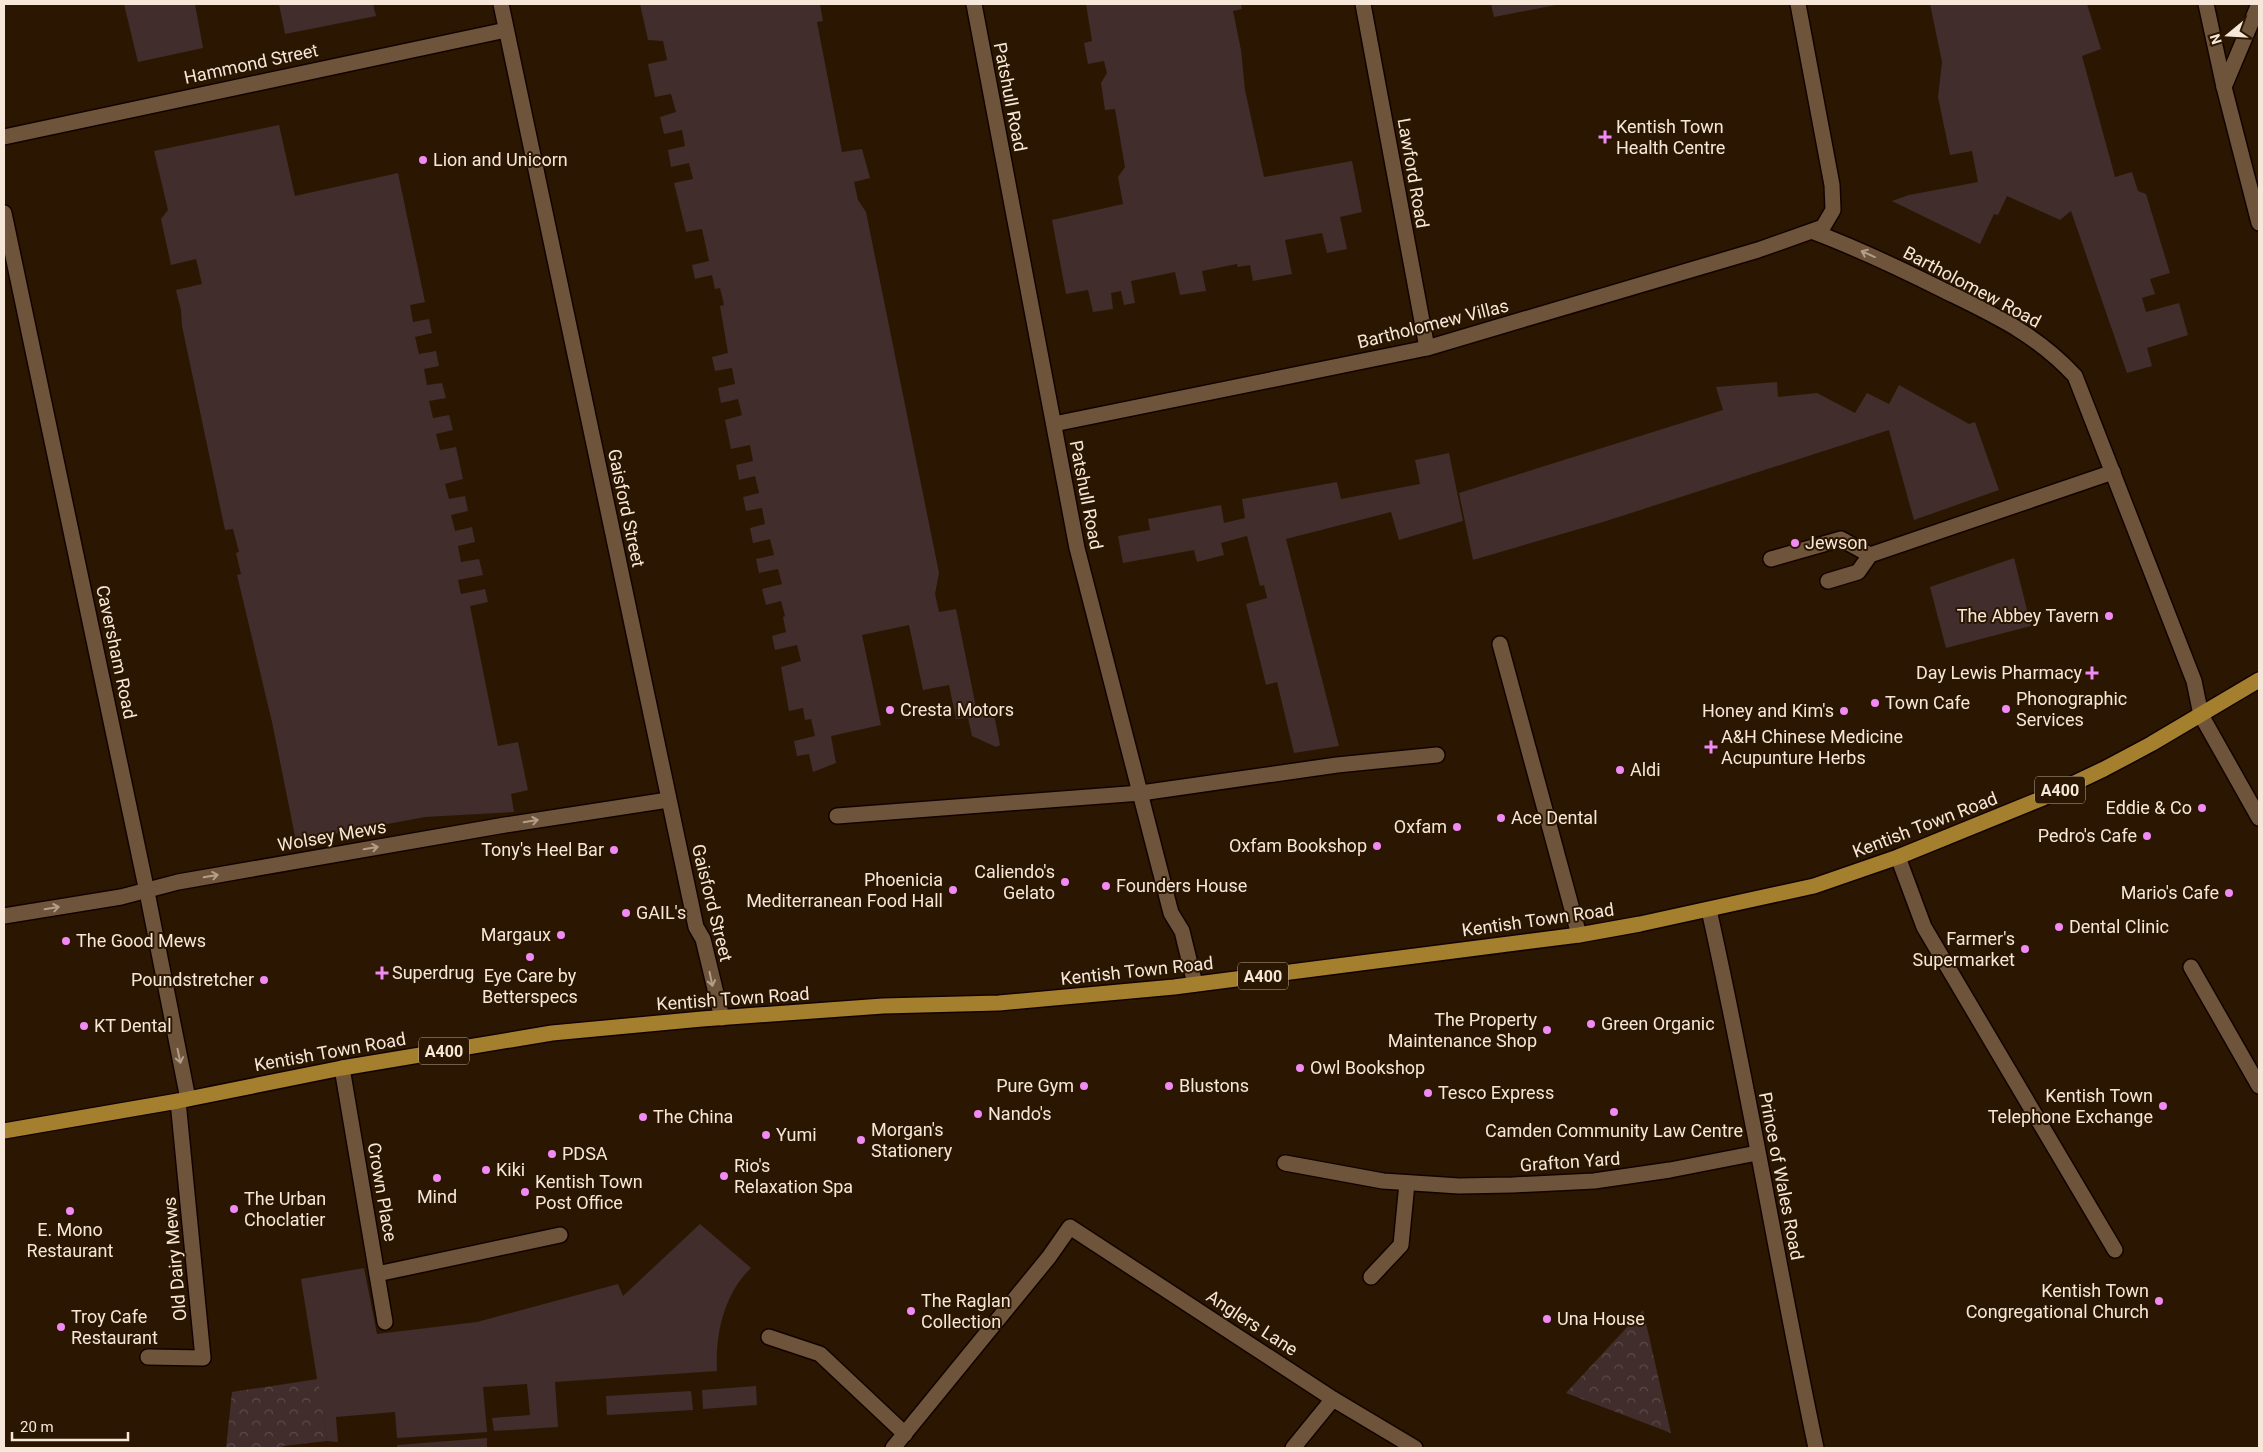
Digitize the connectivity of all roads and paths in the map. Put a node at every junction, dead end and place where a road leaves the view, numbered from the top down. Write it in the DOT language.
graph roads {
  1 [pos="501,4"];
  2 [pos="974,4"];
  3 [pos="1363,4"];
  4 [pos="1798,4"];
  5 [pos="2206,4"];
  6 [pos="2259,4"];
  7 [pos="506,30"];
  8 [pos="2224,87"];
  9 [pos="4,137"];
  10 [pos="4,213"];
  11 [pos="2259,222"];
  12 [pos="1814,232"];
  13 [pos="1427,348"];
  14 [pos="1054,424"];
  15 [pos="2113,472"];
  16 [pos="1870,555"];
  17 [pos="1771,559"];
  18 [pos="1828,581"];
  19 [pos="1500,644"];
  20 [pos="2259,680"];
  21 [pos="2201,715"];
  22 [pos="1437,755"];
  23 [pos="1141,793"];
  24 [pos="668,800"];
  25 [pos="837,816"];
  26 [pos="2259,818"];
  27 [pos="1898,858"];
  28 [pos="147,892"];
  29 [pos="1709,910"];
  30 [pos="4,916"];
  31 [pos="1579,935"];
  32 [pos="2191,967"];
  33 [pos="1195,984"];
  34 [pos="722,1018"];
  35 [pos="342,1068"];
  36 [pos="2259,1086"];
  37 [pos="183,1100"];
  38 [pos="4,1131"];
  39 [pos="1757,1153"];
  40 [pos="1285,1163"];
  41 [pos="1407,1183"];
  42 [pos="560,1235"];
  43 [pos="2114,1250"];
  44 [pos="377,1274"];
  45 [pos="1371,1277"];
  46 [pos="385,1322"];
  47 [pos="769,1337"];
  48 [pos="148,1356"];
  49 [pos="1333,1398"];
  50 [pos="904,1434"];
  51 [pos="893,1448"];
  52 [pos="1293,1448"];
  53 [pos="1415,1448"];
  54 [pos="1816,1448"];
  1 -- 7 [label="street, Gaisford Street"];
  2 -- 14 [label="street, Patshull Road"];
  3 -- 13 [label="street, Lawford Road"];
  4 -- 12 [label="street"];
  5 -- 8 [label="street"];
  6 -- 8 [label="street"];
  7 -- 9 [label="street, Hammond Street"];
  7 -- 24 [label="street, Gaisford Street"];
  8 -- 11 [label="street"];
  10 -- 28 [label="street, Caversham Road"];
  12 -- 13 [label="street, Bartholomew Villas"];
  15 -- 12 [label="street, Bartholomew Road, one-way"];
  13 -- 14 [label="street, Bartholomew Villas"];
  14 -- 23 [label="street, Patshull Road"];
  15 -- 16 [label="street"];
  15 -- 21 [label="street, Bartholomew Road"];
  16 -- 17 [label="street"];
  16 -- 18 [label="street"];
  19 -- 31 [label="street"];
  20 -- 21 [label="main road, Kentish Town Road / A400"];
  21 -- 26 [label="street, Bartholomew Road"];
  21 -- 27 [label="main road, Kentish Town Road / A400"];
  22 -- 23 [label="street"];
  23 -- 25 [label="street"];
  23 -- 33 [label="street, Patshull Road"];
  28 -- 24 [label="street, Wolsey Mews, one-way"];
  24 -- 34 [label="street, Gaisford Street, one-way"];
  27 -- 29 [label="main road, Kentish Town Road / A400"];
  27 -- 43 [label="street"];
  30 -- 28 [label="street, Wolsey Mews, one-way"];
  28 -- 37 [label="street, Caversham Road, one-way"];
  29 -- 31 [label="main road, Kentish Town Road / A400"];
  29 -- 39 [label="street, Prince of Wales Road"];
  31 -- 33 [label="main road, Kentish Town Road / A400"];
  32 -- 36 [label="street"];
  33 -- 34 [label="main road, Kentish Town Road / A400"];
  34 -- 35 [label="main road, Kentish Town Road / A400"];
  35 -- 37 [label="main road, Kentish Town Road / A400"];
  35 -- 44 [label="street, Crown Place"];
  37 -- 38 [label="main road, Kentish Town Road / A400"];
  37 -- 48 [label="street, Old Dairy Mews"];
  39 -- 41 [label="street, Grafton Yard"];
  39 -- 54 [label="street, Prince of Wales Road"];
  40 -- 41 [label="street, Grafton Yard"];
  41 -- 45 [label="street"];
  42 -- 44 [label="street"];
  44 -- 46 [label="street, Crown Place"];
  47 -- 50 [label="street"];
  49 -- 50 [label="street, Anglers Lane"];
  49 -- 52 [label="street"];
  49 -- 53 [label="street, Anglers Lane"];
  50 -- 51 [label="street"];
}
